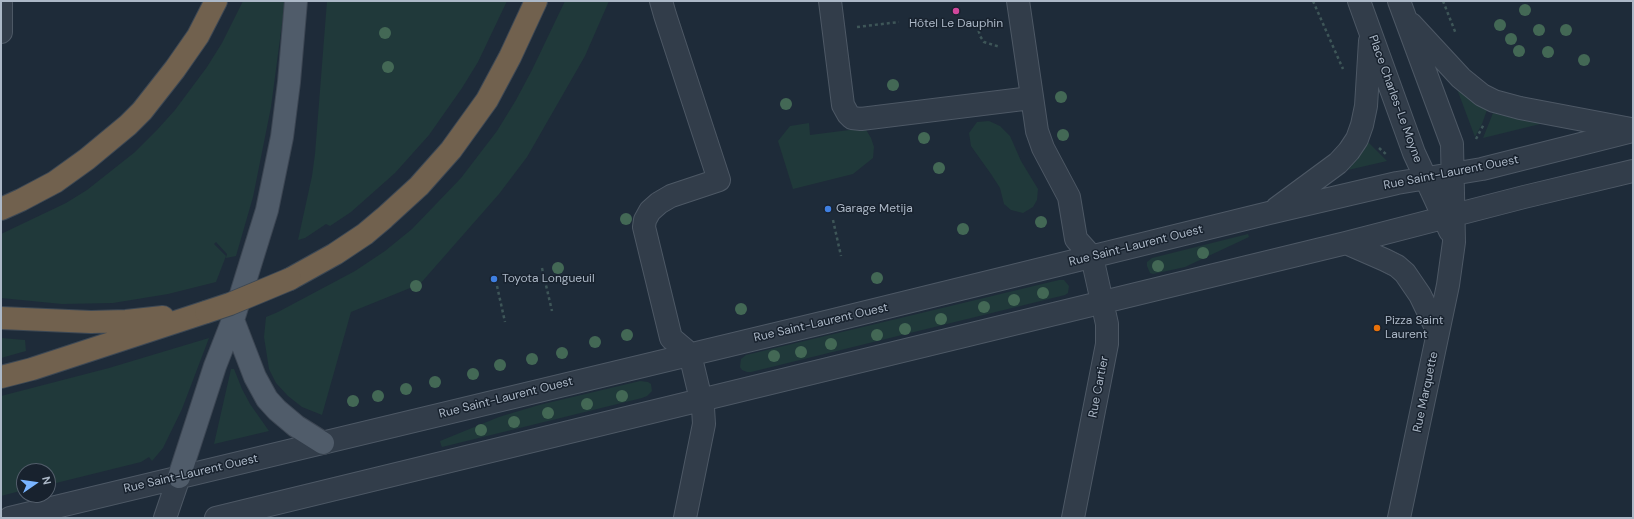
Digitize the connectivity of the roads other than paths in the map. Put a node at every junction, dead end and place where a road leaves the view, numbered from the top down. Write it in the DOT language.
graph roads {
  1 [pos="216,1"];
  2 [pos="296,1"];
  3 [pos="536,1"];
  4 [pos="661,1"];
  5 [pos="830,1"];
  6 [pos="1018,1"];
  7 [pos="1359,1"];
  8 [pos="5,3"];
  9 [pos="1401,8"];
  10 [pos="1,32"];
  11 [pos="1371,32"];
  12 [pos="1031,98"];
  13 [pos="1633,130"];
  14 [pos="1633,171"];
  15 [pos="1452,174"];
  16 [pos="1425,177"];
  17 [pos="1,209"];
  18 [pos="1270,213"];
  19 [pos="1448,217"];
  20 [pos="1346,243"];
  21 [pos="1092,257"];
  22 [pos="1102,302"];
  23 [pos="206,312"];
  24 [pos="1,318"];
  25 [pos="233,320"];
  26 [pos="1438,332"];
  27 [pos="690,354"];
  28 [pos="1,377"];
  29 [pos="701,399"];
  30 [pos="323,444"];
  31 [pos="179,476"];
  32 [pos="10,518"];
  33 [pos="165,518"];
  34 [pos="216,518"];
  35 [pos="685,518"];
  36 [pos="1073,518"];
  37 [pos="1399,518"];
  1 -- 17 [label="highway"];
  2 -- 25 [label="main road"];
  3 -- 23 [label="highway, bridge"];
  4 -- 27 [label="street"];
  5 -- 12 [label="street"];
  6 -- 12 [label="street"];
  7 -- 11 [label="street, Place Charles-Le Moyne"];
  8 -- 10 [label="street"];
  9 -- 13 [label="street"];
  9 -- 15 [label="street"];
  11 -- 16 [label="street, Place Charles-Le Moyne"];
  11 -- 18 [label="street"];
  12 -- 21 [label="street"];
  13 -- 15 [label="street, Rue Saint-Laurent Ouest"];
  14 -- 19 [label="street"];
  15 -- 16 [label="street, Rue Saint-Laurent Ouest"];
  15 -- 19 [label="street"];
  16 -- 18 [label="street, Rue Saint-Laurent Ouest"];
  16 -- 19 [label="street, Place Charles-Le Moyne"];
  18 -- 21 [label="street, Rue Saint-Laurent Ouest"];
  19 -- 20 [label="street"];
  19 -- 26 [label="street, Rue Marquette"];
  20 -- 22 [label="street"];
  20 -- 26 [label="street"];
  21 -- 22 [label="street, Rue Cartier"];
  21 -- 27 [label="street, Rue Saint-Laurent Ouest"];
  22 -- 29 [label="street"];
  22 -- 36 [label="street, Rue Cartier"];
  23 -- 24 [label="highway"];
  23 -- 28 [label="highway"];
  25 -- 30 [label="main road"];
  25 -- 31 [label="main road"];
  26 -- 37 [label="street, Rue Marquette"];
  27 -- 29 [label="street"];
  27 -- 30 [label="street, Rue Saint-Laurent Ouest"];
  29 -- 34 [label="street"];
  29 -- 35 [label="street"];
  30 -- 31 [label="street, Rue Saint-Laurent Ouest"];
  31 -- 32 [label="street, Rue Saint-Laurent Ouest"];
  31 -- 33 [label="street"];
}
